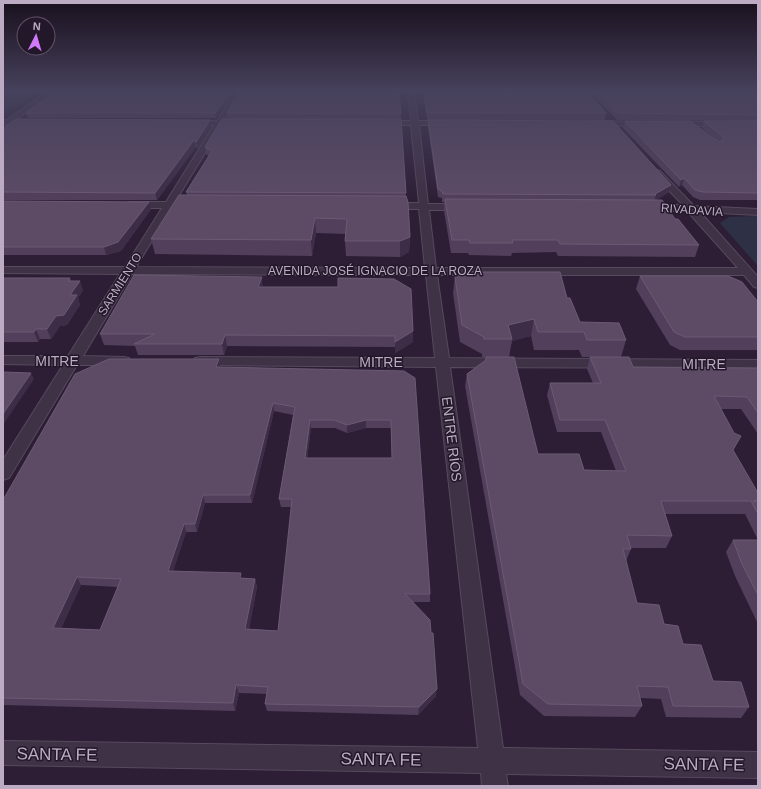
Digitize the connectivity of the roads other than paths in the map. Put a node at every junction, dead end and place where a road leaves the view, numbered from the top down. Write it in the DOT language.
graph roads {
  1 [pos="217,128"];
  2 [pos="415,128"];
  3 [pos="617,128"];
  4 [pos="696,128"];
  5 [pos="701,132"];
  6 [pos="624,135"];
  7 [pos="653,168"];
  8 [pos="121,205"];
  9 [pos="169,205"];
  10 [pos="207,205"];
  11 [pos="377,206"];
  12 [pos="423,206"];
  13 [pos="470,206"];
  14 [pos="637,207"];
  15 [pos="691,209"];
  16 [pos="758,212"];
  17 [pos="3,270"];
  18 [pos="128,270"];
  19 [pos="430,271"];
  20 [pos="747,272"];
  21 [pos="758,284"];
  22 [pos="3,360"];
  23 [pos="72,361"];
  24 [pos="135,361"];
  25 [pos="183,361"];
  26 [pos="442,362"];
  27 [pos="758,364"];
  28 [pos="3,474"];
  29 [pos="3,753"];
  30 [pos="492,760"];
  31 [pos="758,764"];
  32 [pos="495,786"];
  1 -- 9 [label="street, SARMIENTO"];
  2 -- 12 [label="street, ENTRE RÍOS"];
  3 -- 6 [label="street"];
  4 -- 5 [label="street"];
  7 -- 15 [label="street"];
  8 -- 9 [label="street"];
  9 -- 10 [label="street"];
  9 -- 18 [label="street, SARMIENTO"];
  11 -- 12 [label="street"];
  12 -- 13 [label="street"];
  12 -- 19 [label="street, ENTRE RÍOS"];
  14 -- 15 [label="street, RIVADAVIA"];
  15 -- 16 [label="street, RIVADAVIA"];
  15 -- 20 [label="street"];
  17 -- 18 [label="street, AVENIDA JOSÉ IGNACIO DE LA ROZA"];
  18 -- 19 [label="street, AVENIDA JOSÉ IGNACIO DE LA ROZA"];
  18 -- 23 [label="street, SARMIENTO"];
  19 -- 20 [label="street, AVENIDA JOSÉ IGNACIO DE LA ROZA"];
  19 -- 26 [label="street, ENTRE RÍOS"];
  20 -- 21 [label="street"];
  22 -- 23 [label="street, MITRE"];
  23 -- 24 [label="street, MITRE"];
  23 -- 28 [label="street, SARMIENTO"];
  25 -- 26 [label="street, MITRE"];
  26 -- 27 [label="street, MITRE"];
  26 -- 30 [label="street, ENTRE RÍOS"];
  29 -- 30 [label="street, SANTA FE"];
  30 -- 31 [label="street, SANTA FE"];
  30 -- 32 [label="street, ENTRE RÍOS"];
}
